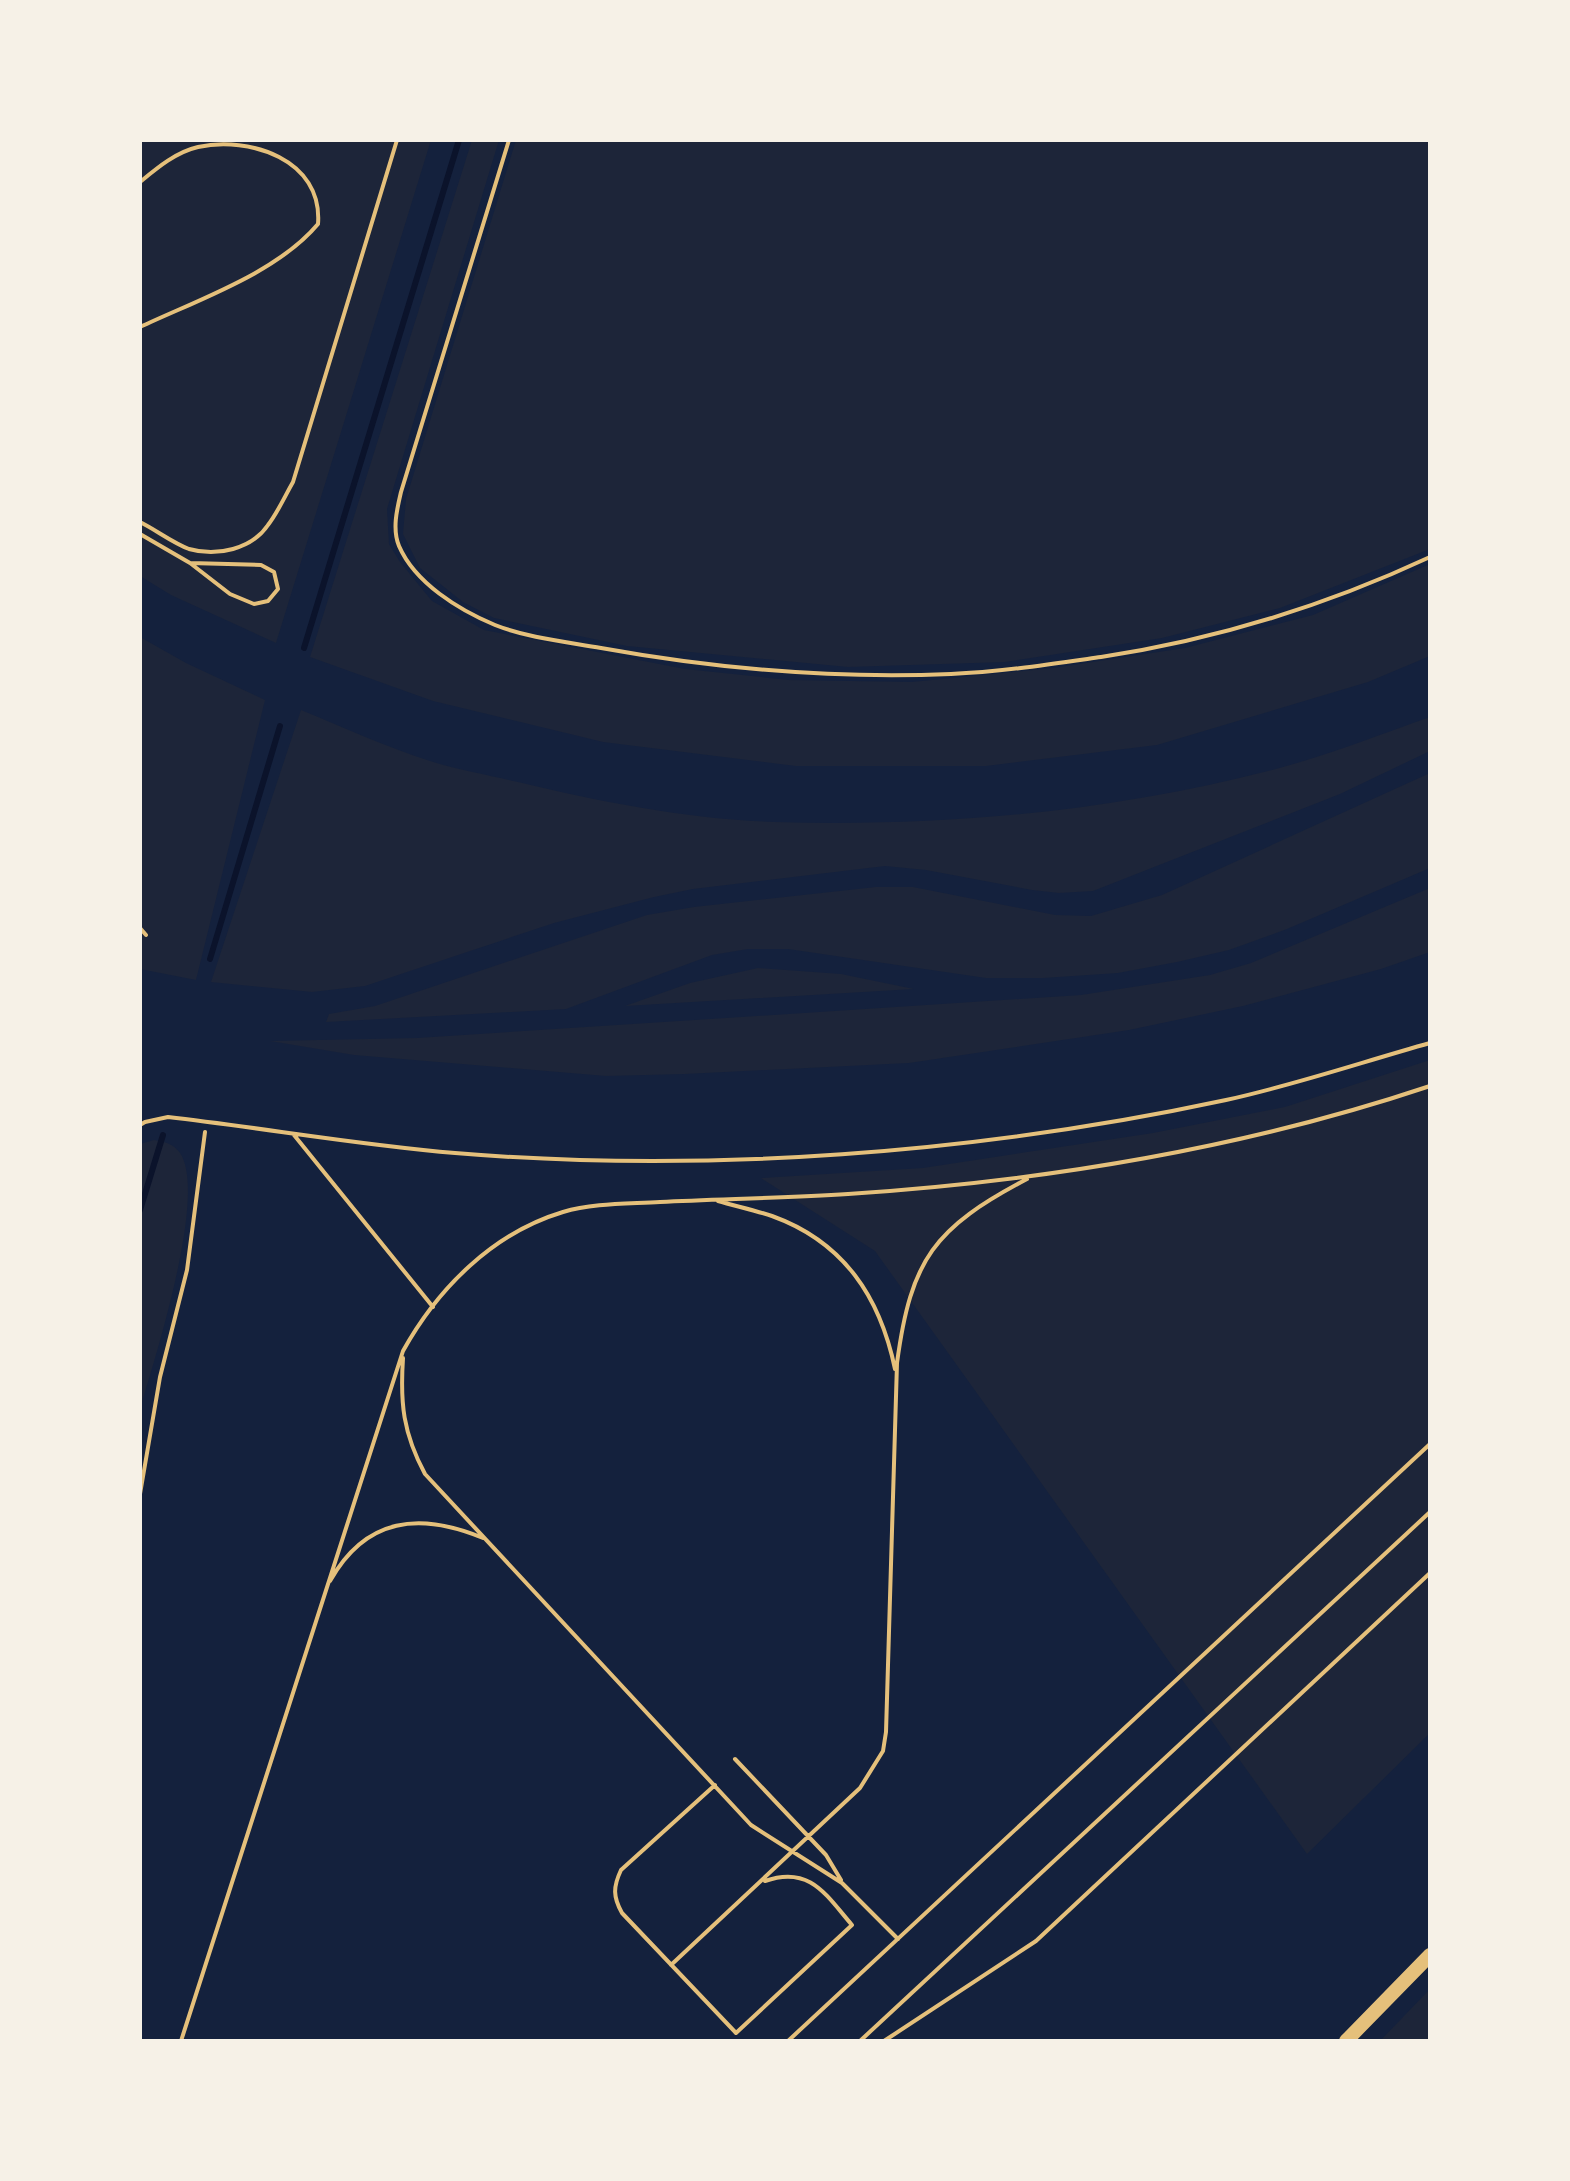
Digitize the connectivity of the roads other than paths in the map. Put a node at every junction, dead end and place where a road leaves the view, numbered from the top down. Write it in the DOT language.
graph roads {
  1 [pos="397,140"];
  2 [pos="509,140"];
  3 [pos="140,182"];
  4 [pos="140,327"];
  5 [pos="140,522"];
  6 [pos="140,534"];
  7 [pos="1430,557"];
  8 [pos="190,563"];
  9 [pos="140,928"];
  10 [pos="146,935"];
  11 [pos="1430,1043"];
  12 [pos="1430,1086"];
  13 [pos="140,1125"];
  14 [pos="294,1135"];
  15 [pos="1031,1177"];
  16 [pos="714,1200"];
  17 [pos="433,1307"];
  18 [pos="403,1351"];
  19 [pos="897,1375"];
  20 [pos="1430,1444"];
  21 [pos="1430,1512"];
  22 [pos="484,1538"];
  23 [pos="1430,1573"];
  24 [pos="325,1590"];
  25 [pos="735,1759"];
  26 [pos="715,1785"];
  27 [pos="809,1837"];
  28 [pos="794,1852"];
  29 [pos="762,1882"];
  30 [pos="842,1883"];
  31 [pos="898,1939"];
  32 [pos="1430,1955"];
  33 [pos="671,1965"];
  34 [pos="181,2041"];
  35 [pos="788,2041"];
  36 [pos="860,2041"];
  37 [pos="884,2041"];
  38 [pos="1346,2041"];
  1 -- 5 [label="lane"];
  2 -- 7 [label="lane"];
  3 -- 4 [label="lane"];
  6 -- 8 [label="lane"];
  8 -- 8 [label="lane"];
  9 -- 10 [label="lane"];
  11 -- 14 [label="lane"];
  12 -- 15 [label="lane"];
  13 -- 14 [label="lane"];
  14 -- 17 [label="lane"];
  15 -- 16 [label="lane"];
  15 -- 19 [label="lane"];
  16 -- 17 [label="lane"];
  16 -- 19 [label="lane"];
  17 -- 18 [label="lane"];
  18 -- 22 [label="lane"];
  18 -- 24 [label="lane"];
  19 -- 27 [label="lane"];
  20 -- 31 [label="lane"];
  21 -- 36 [label="lane"];
  22 -- 24 [label="lane"];
  22 -- 26 [label="lane"];
  23 -- 37 [label="lane"];
  24 -- 34 [label="lane"];
  25 -- 27 [label="lane"];
  26 -- 28 [label="lane"];
  26 -- 33 [label="lane"];
  27 -- 28 [label="lane"];
  27 -- 30 [label="lane"];
  28 -- 29 [label="lane"];
  28 -- 30 [label="lane"];
  29 -- 33 [label="lane"];
  29 -- 33 [label="lane"];
  30 -- 31 [label="lane"];
  31 -- 35 [label="lane"];
  32 -- 38 [label="main road"];
}
